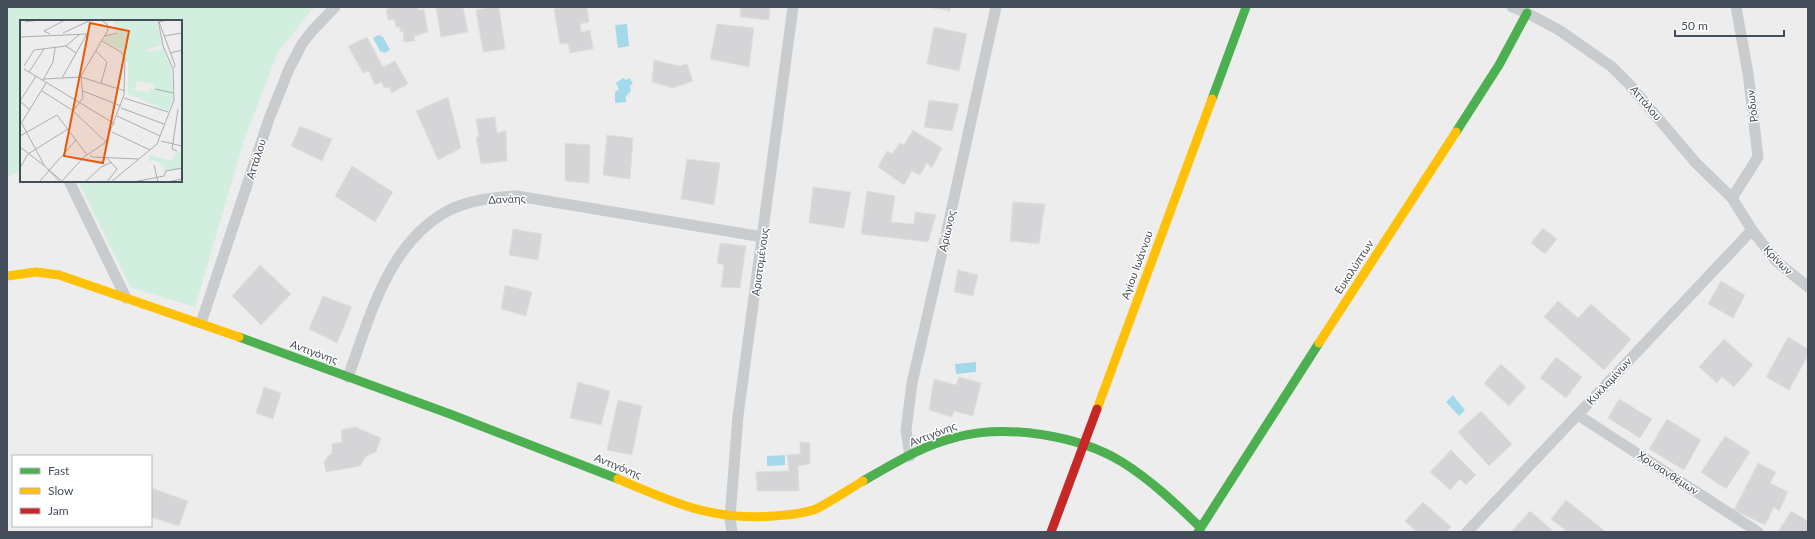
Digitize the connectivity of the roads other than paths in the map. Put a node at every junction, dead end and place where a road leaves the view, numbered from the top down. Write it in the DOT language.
graph roads {
  1 [pos="335,7"];
  2 [pos="793,7"];
  3 [pos="996,7"];
  4 [pos="1246,7"];
  5 [pos="1512,7"];
  6 [pos="1736,7"];
  7 [pos="1528,13"];
  8 [pos="69,182"];
  9 [pos="1732,198"];
  10 [pos="1752,230"];
  11 [pos="763,238"];
  12 [pos="7,276"];
  13 [pos="1808,287"];
  14 [pos="126,298"];
  15 [pos="201,324"];
  16 [pos="348,377"];
  17 [pos="1578,415"];
  18 [pos="1084,443"];
  19 [pos="910,456"];
  20 [pos="730,518"];
  21 [pos="1199,530"];
  22 [pos="732,532"];
  23 [pos="1051,532"];
  24 [pos="1467,532"];
  25 [pos="1758,532"];
  1 -- 15 [label="street, Αττάλου"];
  2 -- 11 [label="street, Αριστομένους"];
  3 -- 19 [label="street, Αρίωνος"];
  4 -- 18 [label="street, Αγίου Ιωάννου"];
  5 -- 7 [label="street, Αττάλου"];
  6 -- 9 [label="street, Ρόδων"];
  7 -- 9 [label="street, Αττάλου"];
  7 -- 21 [label="street, Ευκαλύπτων"];
  8 -- 14 [label="street"];
  9 -- 10 [label="street, Αττάλου"];
  10 -- 13 [label="street, Κρίνων"];
  10 -- 17 [label="street, Κυκλαμίνων"];
  11 -- 16 [label="street, Δανάης"];
  11 -- 20 [label="street, Αριστομένους"];
  12 -- 14 [label="street, Αντιγόνης"];
  14 -- 15 [label="street, Αντιγόνης"];
  15 -- 16 [label="street, Αντιγόνης"];
  16 -- 20 [label="street, Αντιγόνης"];
  17 -- 24 [label="street, Κυκλαμίνων"];
  17 -- 25 [label="street, Χρυσανθέμων"];
  18 -- 19 [label="street, Αντιγόνης"];
  18 -- 21 [label="street, Αντιγόνης"];
  18 -- 23 [label="street, Αγίου Ιωάννου"];
  19 -- 20 [label="street, Αντιγόνης"];
  20 -- 22 [label="street, Αριστομένους"];
}
